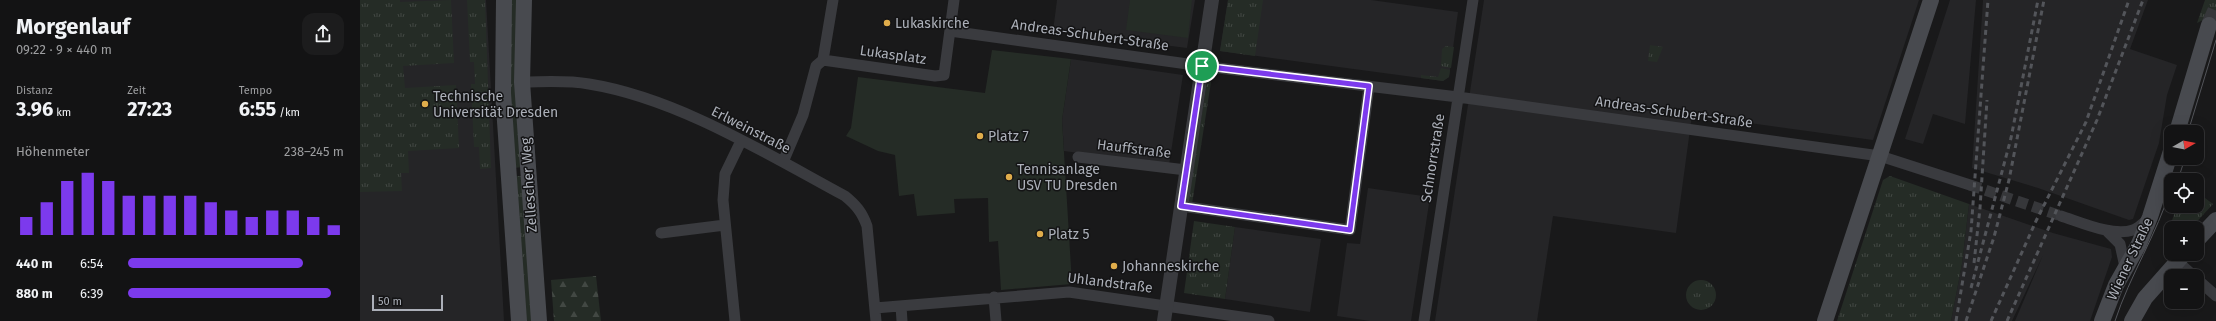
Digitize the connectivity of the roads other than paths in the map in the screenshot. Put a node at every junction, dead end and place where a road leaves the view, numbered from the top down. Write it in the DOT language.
graph roads {
  1 [pos="504,0"];
  2 [pos="524,0"];
  3 [pos="833,0"];
  4 [pos="954,0"];
  5 [pos="1212,0"];
  6 [pos="1473,0"];
  7 [pos="1931,0"];
  8 [pos="2209,25"];
  9 [pos="950,31"];
  10 [pos="823,60"];
  11 [pos="1202,66"];
  12 [pos="522,82"];
  13 [pos="1369,86"];
  14 [pos="1458,97"];
  15 [pos="2179,125"];
  16 [pos="741,141"];
  17 [pos="1880,156"];
  18 [pos="1078,157"];
  19 [pos="783,162"];
  20 [pos="2167,165"];
  21 [pos="1186,170"];
  22 [pos="1970,185"];
  23 [pos="1181,206"];
  24 [pos="2061,216"];
  25 [pos="2150,218"];
  26 [pos="2216,220"];
  27 [pos="724,226"];
  28 [pos="2106,230"];
  29 [pos="661,233"];
  30 [pos="2204,233"];
  31 [pos="2178,261"];
  32 [pos="2126,267"];
  33 [pos="2204,285"];
  34 [pos="2216,296"];
  35 [pos="994,297"];
  36 [pos="1166,305"];
  37 [pos="901,306"];
  38 [pos="875,308"];
  39 [pos="519,321"];
  40 [pos="539,321"];
  41 [pos="735,321"];
  42 [pos="876,321"];
  43 [pos="902,321"];
  44 [pos="996,321"];
  45 [pos="1164,321"];
  46 [pos="1269,321"];
  47 [pos="1424,321"];
  48 [pos="1825,321"];
  49 [pos="2102,321"];
  50 [pos="2132,321"];
  1 -- 39 [label="main road, Zellescher Weg"];
  2 -- 12 [label="main road, Zellescher Weg"];
  3 -- 10 [label="street"];
  4 -- 9 [label="street, Lukasplatz"];
  5 -- 11 [label="street"];
  6 -- 14 [label="street, Schnorrstraße"];
  7 -- 17 [label="main road"];
  8 -- 15 [label="main road"];
  9 -- 10 [label="street, Lukasplatz"];
  9 -- 11 [label="street, Andreas-Schubert-Straße"];
  10 -- 19 [label="street"];
  11 -- 13 [label="street, Andreas-Schubert-Straße"];
  11 -- 21 [label="street"];
  12 -- 16 [label="street, Erlweinstraße"];
  12 -- 40 [label="main road, Zellescher Weg"];
  13 -- 14 [label="street, Andreas-Schubert-Straße"];
  13 -- 23 [label="street"];
  14 -- 17 [label="street, Andreas-Schubert-Straße"];
  14 -- 47 [label="street, Schnorrstraße"];
  16 -- 19 [label="street, Erlweinstraße"];
  16 -- 27 [label="street"];
  17 -- 22 [label="street, Andreas-Schubert-Straße"];
  17 -- 48 [label="main road"];
  18 -- 21 [label="street, Hauffstraße"];
  19 -- 38 [label="street, Erlweinstraße"];
  20 -- 25 [label="main road, Wiener Straße"];
  21 -- 23 [label="street"];
  23 -- 36 [label="street"];
  24 -- 28 [label="street"];
  25 -- 28 [label="street"];
  25 -- 32 [label="main road, Wiener Straße"];
  26 -- 30 [label="main road"];
  27 -- 29 [label="street"];
  27 -- 41 [label="street"];
  28 -- 32 [label="street"];
  31 -- 50 [label="main road, Wiener Straße"];
  32 -- 49 [label="main road, Wiener Straße"];
  33 -- 34 [label="street"];
  35 -- 36 [label="street, Uhlandstraße"];
  35 -- 37 [label="street, Uhlandstraße"];
  35 -- 44 [label="street"];
  36 -- 45 [label="street"];
  36 -- 46 [label="street, Uhlandstraße"];
  37 -- 38 [label="street, Uhlandstraße"];
  37 -- 43 [label="street"];
  38 -- 42 [label="street, Erlweinstraße"];
}
